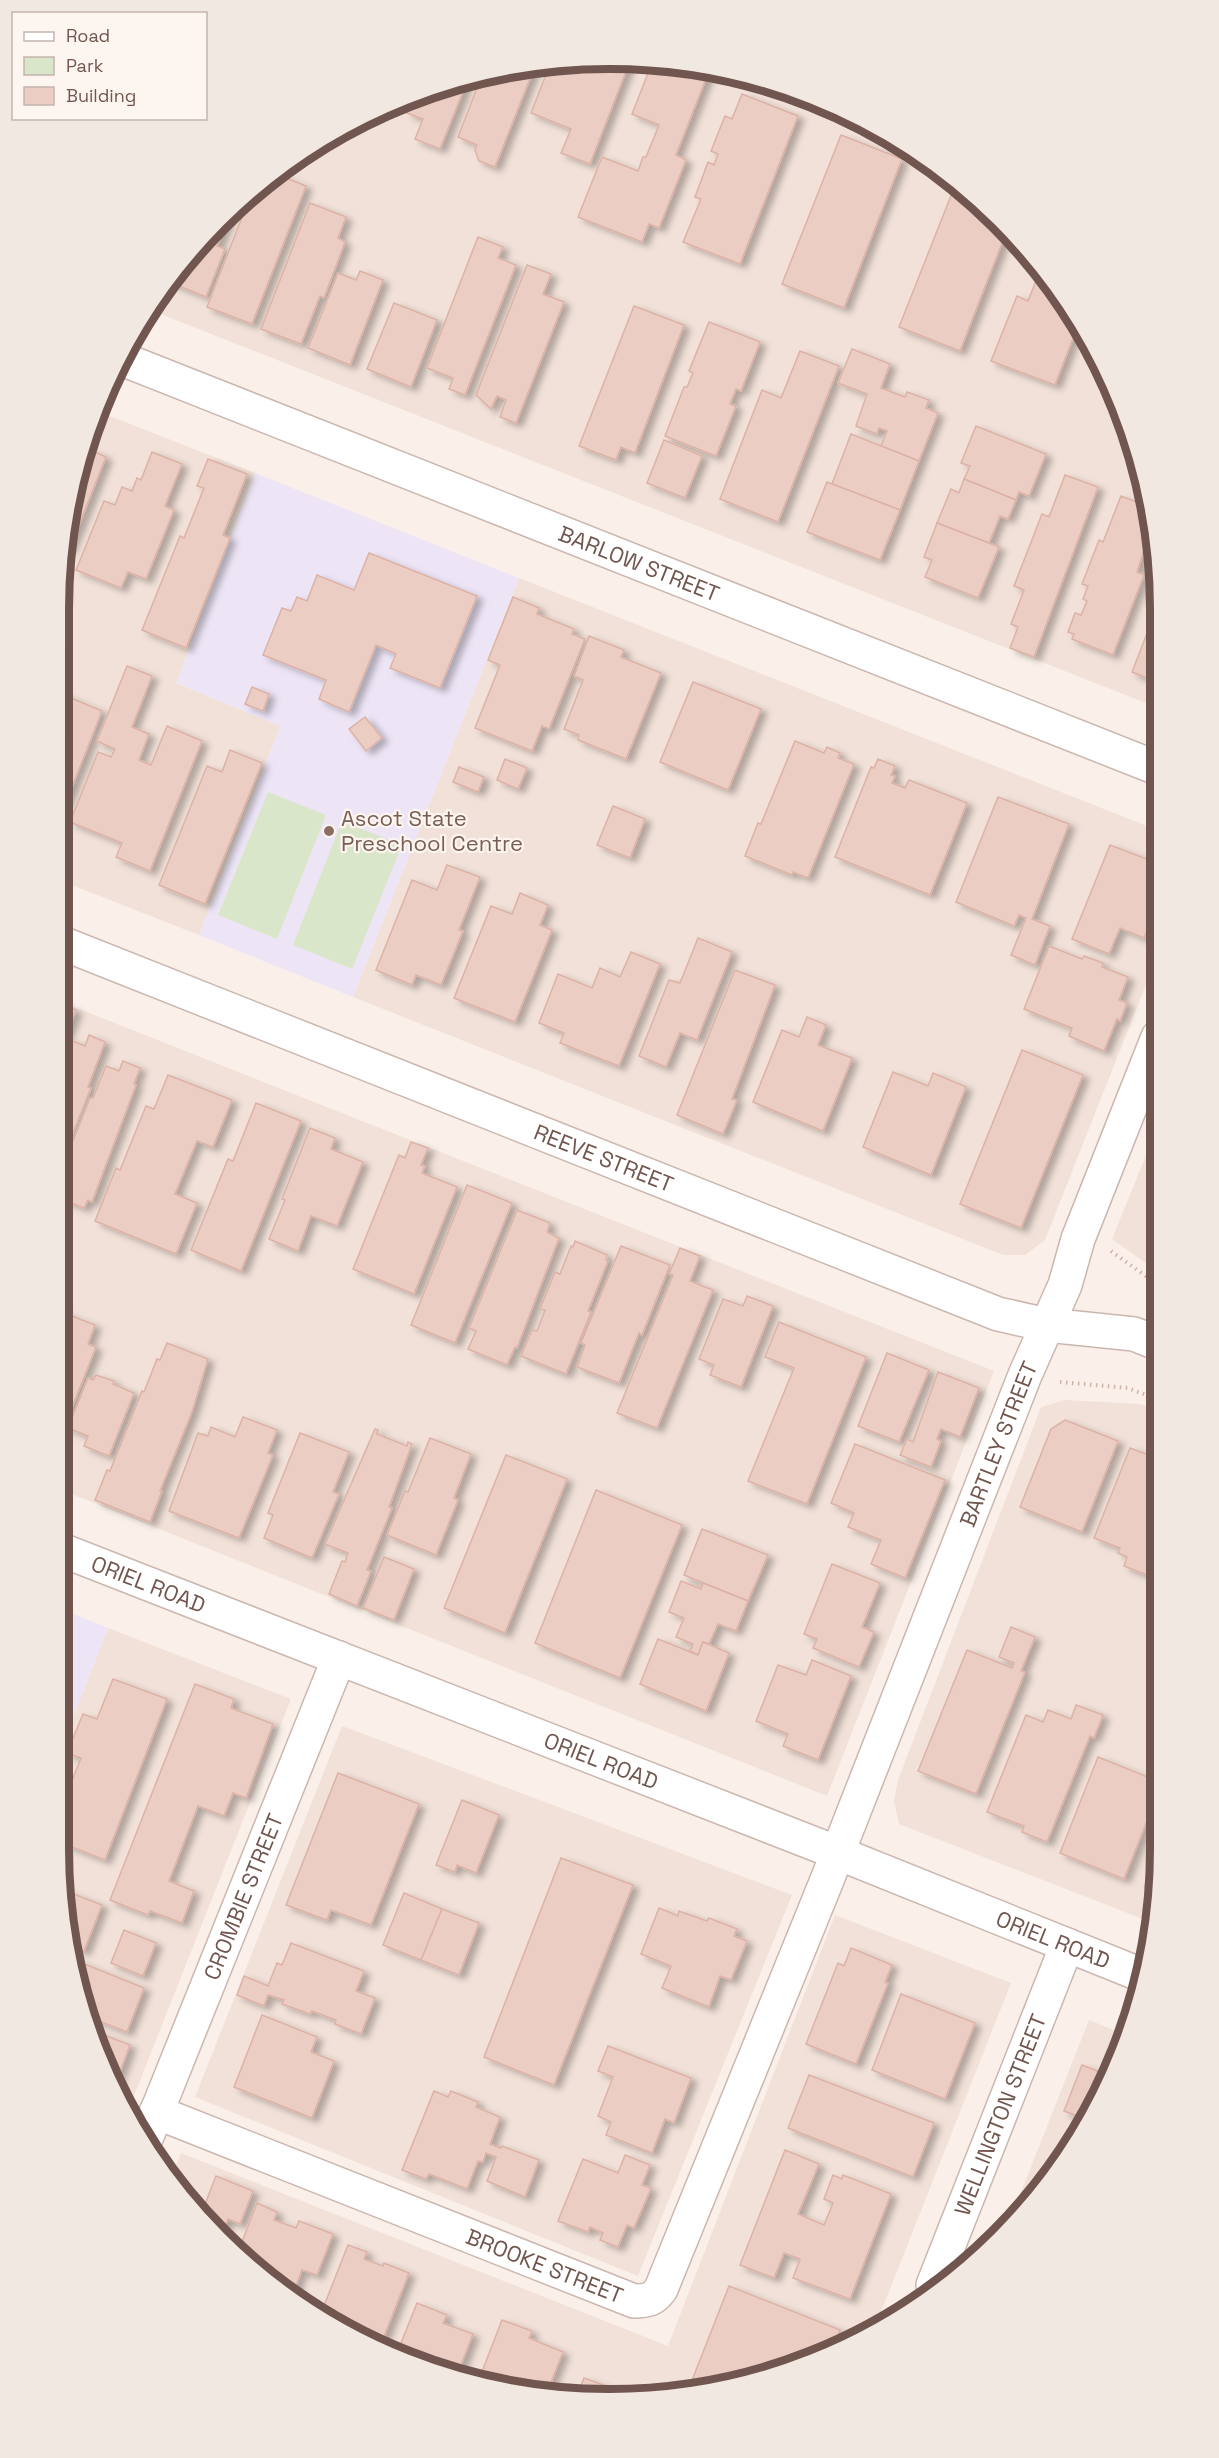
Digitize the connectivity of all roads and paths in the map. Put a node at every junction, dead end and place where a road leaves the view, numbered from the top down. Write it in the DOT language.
graph roads {
  1 [pos="129,362"];
  2 [pos="1150,766"];
  3 [pos="69,946"];
  4 [pos="1150,1057"];
  5 [pos="1105,1247"];
  6 [pos="1150,1279"];
  7 [pos="1047,1325"];
  8 [pos="1150,1340"];
  9 [pos="1050,1384"];
  10 [pos="1150,1397"];
  11 [pos="69,1553"];
  12 [pos="339,1658"];
  13 [pos="838,1853"];
  14 [pos="1067,1945"];
  15 [pos="1136,1973"];
  16 [pos="152,2124"];
  17 [pos="935,2280"];
  1 -- 2 [label="street, BARLOW STREET"];
  3 -- 7 [label="street, REEVE STREET"];
  4 -- 7 [label="street, BARTLEY STREET"];
  5 -- 6 [label="path"];
  7 -- 8 [label="street, REEVE STREET"];
  7 -- 13 [label="street, BARTLEY STREET"];
  9 -- 10 [label="path"];
  11 -- 12 [label="street, ORIEL ROAD"];
  12 -- 13 [label="street, ORIEL ROAD"];
  12 -- 16 [label="street, CROMBIE STREET"];
  13 -- 14 [label="street, ORIEL ROAD"];
  13 -- 16 [label="street, BROOKE STREET"];
  14 -- 15 [label="street, ORIEL ROAD"];
  14 -- 17 [label="street, WELLINGTON STREET"];
}
